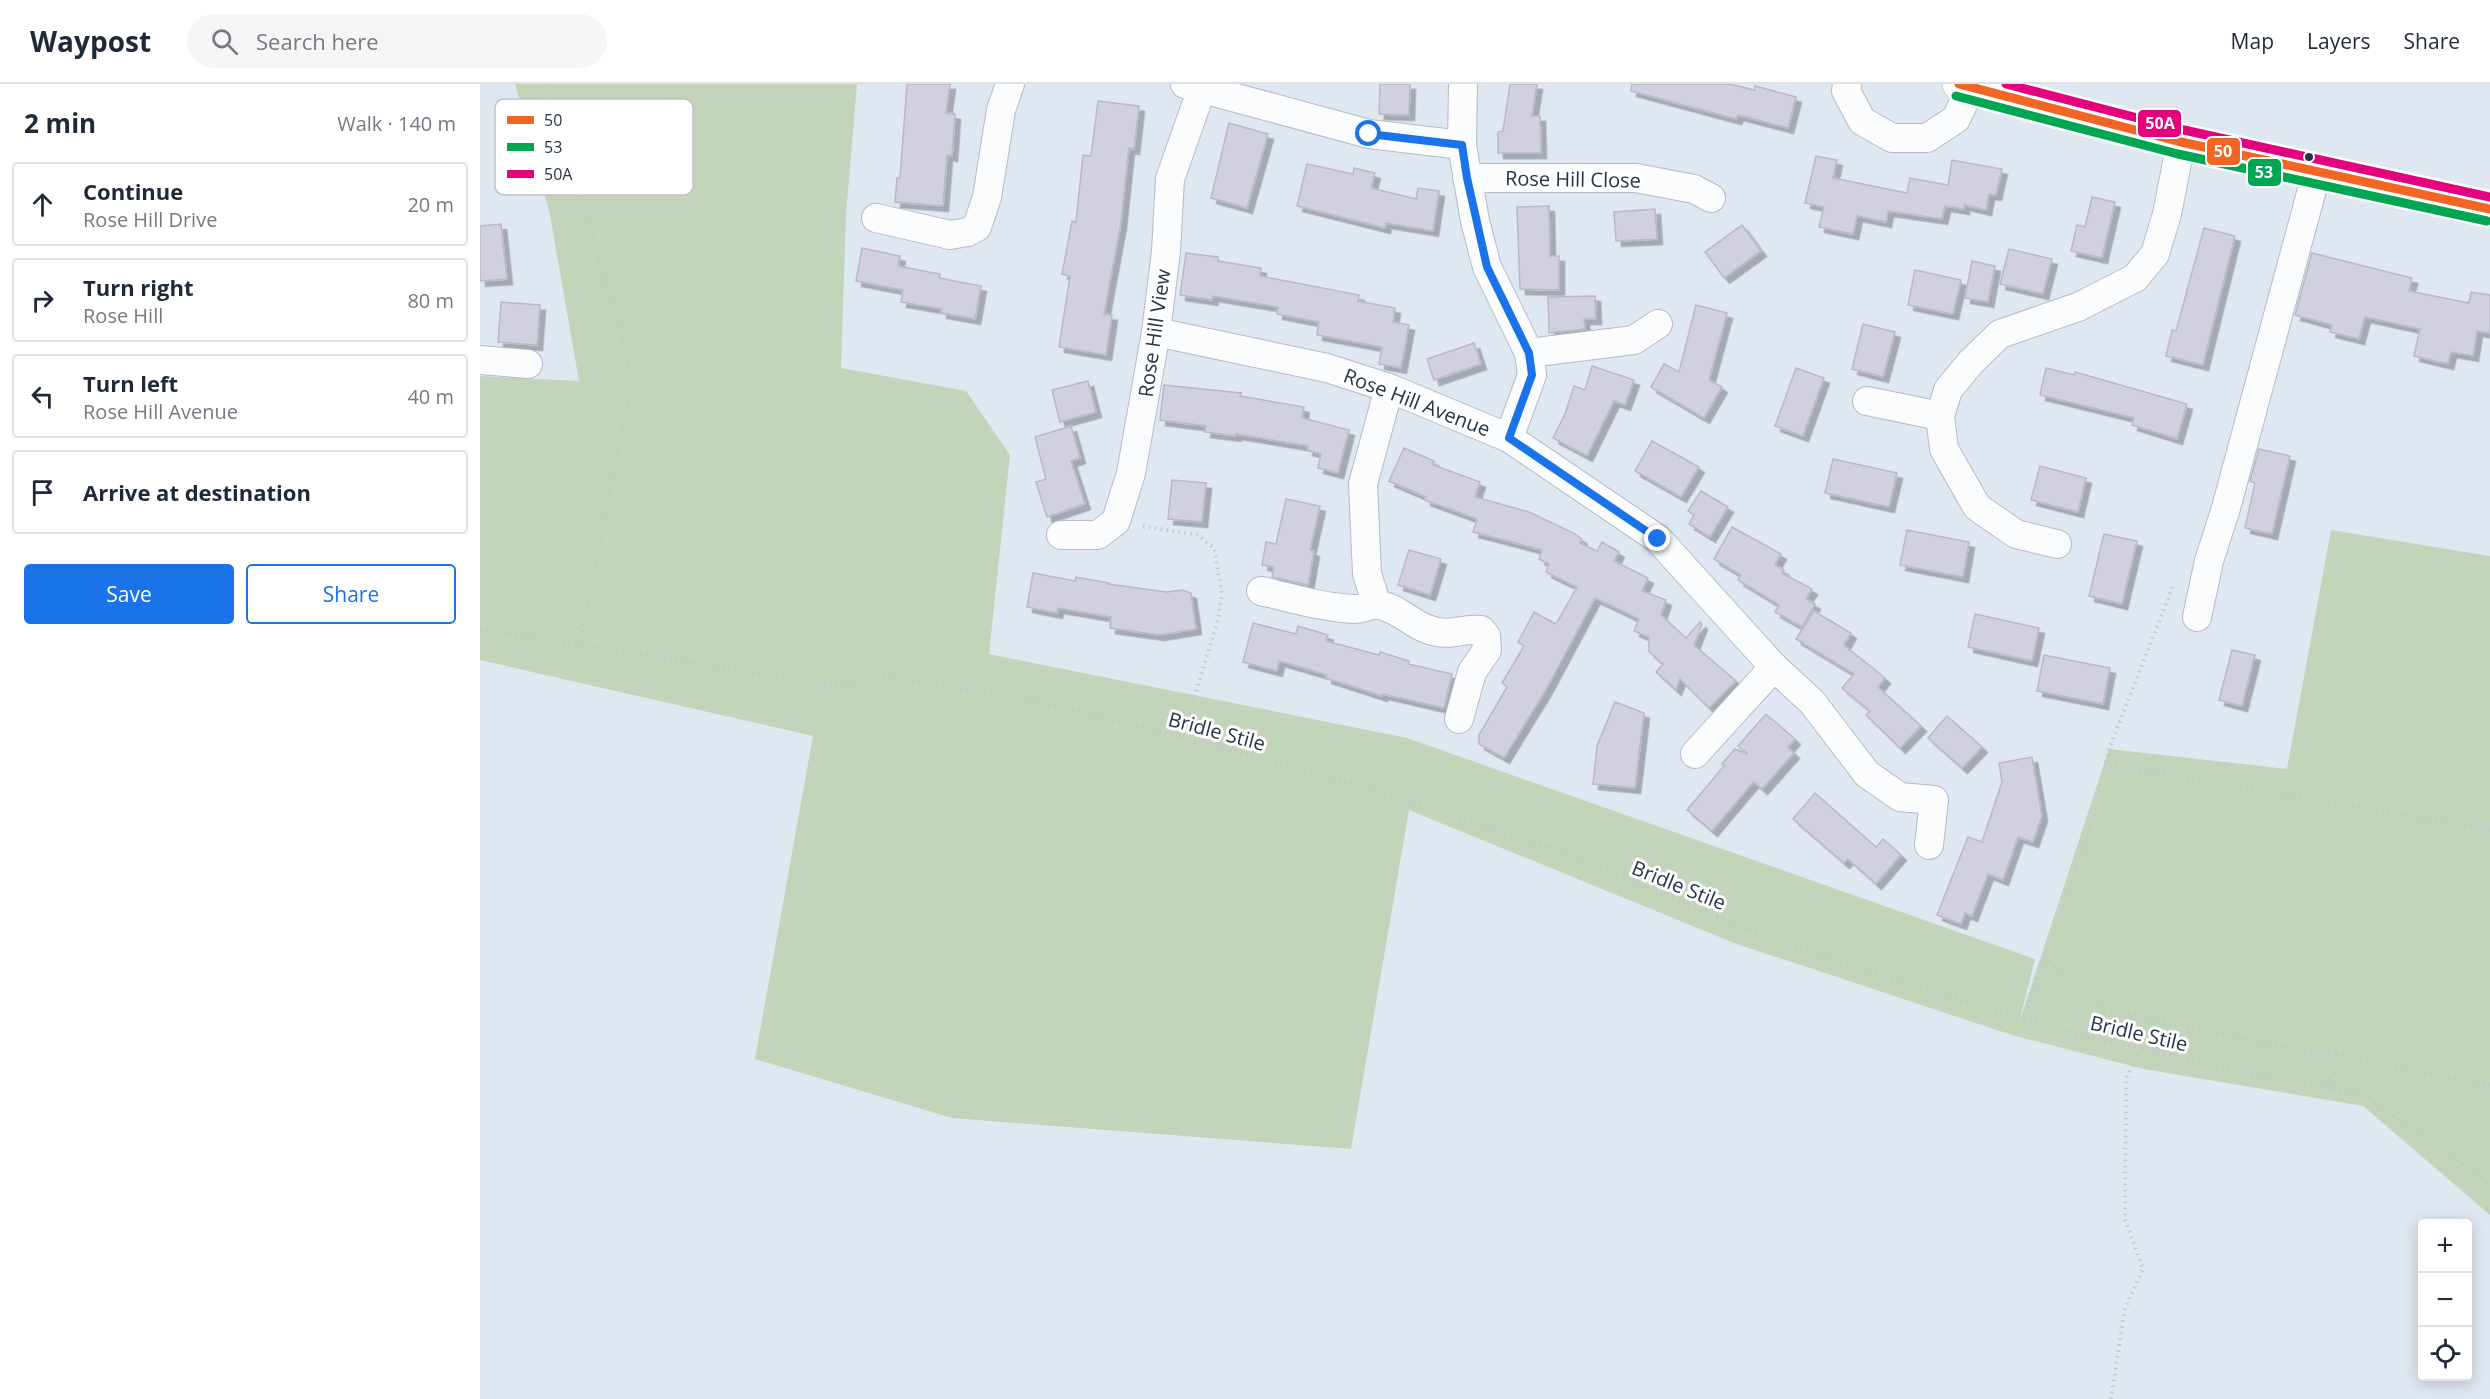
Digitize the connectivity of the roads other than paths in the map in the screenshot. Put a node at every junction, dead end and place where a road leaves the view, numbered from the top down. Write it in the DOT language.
graph roads {
  1 [pos="1010,84"];
  2 [pos="1463,84"];
  3 [pos="1846,84"];
  4 [pos="1194,86"];
  5 [pos="1965,86"];
  6 [pos="2181,142"];
  7 [pos="1462,145"];
  8 [pos="2318,171"];
  9 [pos="1467,178"];
  10 [pos="1712,198"];
  11 [pos="2490,209"];
  12 [pos="876,218"];
  13 [pos="1658,324"];
  14 [pos="1156,332"];
  15 [pos="1529,353"];
  16 [pos="480,360"];
  17 [pos="528,364"];
  18 [pos="1389,388"];
  19 [pos="1867,401"];
  20 [pos="1940,416"];
  21 [pos="1509,438"];
  22 [pos="1061,535"];
  23 [pos="2056,544"];
  24 [pos="1261,591"];
  25 [pos="1377,605"];
  26 [pos="2197,617"];
  27 [pos="1774,667"];
  28 [pos="1459,719"];
  29 [pos="1695,754"];
  30 [pos="1929,845"];
  1 -- 12 [label="street"];
  2 -- 7 [label="street"];
  3 -- 5 [label="street"];
  4 -- 7 [label="street"];
  4 -- 14 [label="street, Rose Hill View"];
  5 -- 6 [label="main road"];
  6 -- 8 [label="main road"];
  6 -- 20 [label="street"];
  7 -- 9 [label="street"];
  8 -- 11 [label="main road"];
  8 -- 26 [label="street"];
  9 -- 10 [label="street, Rose Hill Close"];
  9 -- 15 [label="street"];
  13 -- 15 [label="street"];
  14 -- 18 [label="street, Rose Hill Avenue"];
  14 -- 22 [label="street, Rose Hill View"];
  15 -- 21 [label="street"];
  16 -- 17 [label="street"];
  18 -- 21 [label="street, Rose Hill Avenue"];
  18 -- 25 [label="street"];
  19 -- 20 [label="street"];
  20 -- 23 [label="street"];
  21 -- 27 [label="street, Rose Hill Avenue"];
  24 -- 25 [label="street"];
  25 -- 28 [label="street"];
  27 -- 29 [label="street"];
  27 -- 30 [label="street, Rose Hill Avenue"];
}
